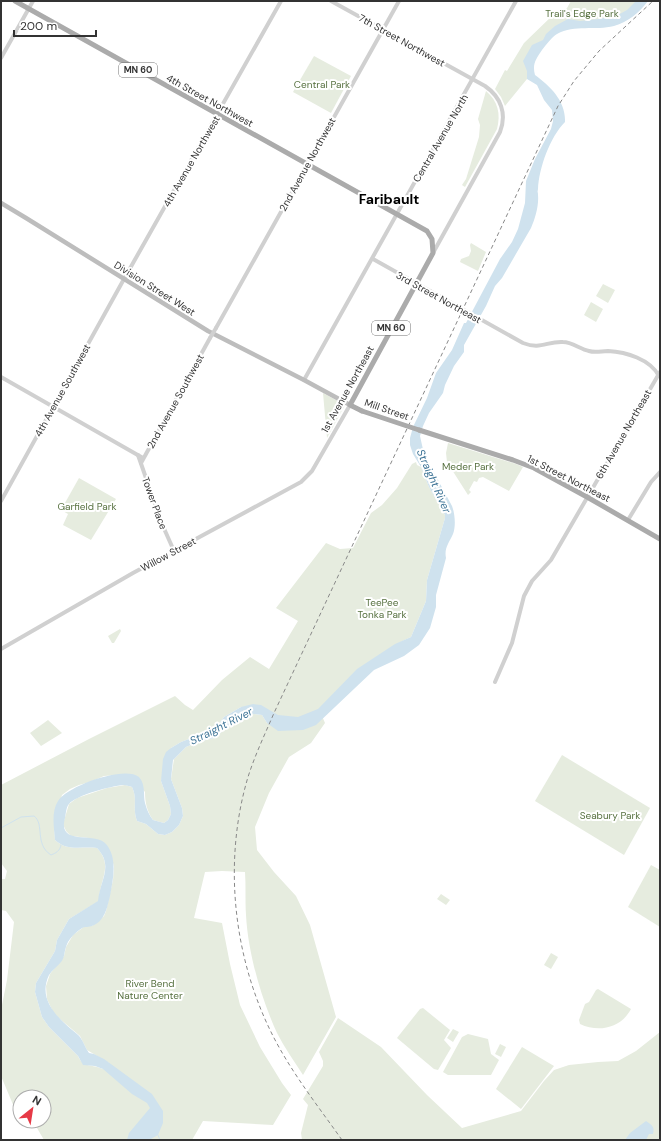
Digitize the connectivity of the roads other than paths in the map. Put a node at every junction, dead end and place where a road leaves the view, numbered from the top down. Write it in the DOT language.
graph roads {
  1 [pos="15,1"];
  2 [pos="33,1"];
  3 [pos="281,1"];
  4 [pos="331,1"];
  5 [pos="399,1"];
  6 [pos="516,1"];
  7 [pos="29,9"];
  8 [pos="383,29"];
  9 [pos="1,58"];
  10 [pos="473,80"];
  11 [pos="217,114"];
  12 [pos="307,164"];
  13 [pos="1,203"];
  14 [pos="397,214"];
  15 [pos="444,233"];
  16 [pos="432,240"];
  17 [pos="433,253"];
  18 [pos="372,258"];
  19 [pos="124,279"];
  20 [pos="416,283"];
  21 [pos="210,338"];
  22 [pos="660,375"];
  23 [pos="1,377"];
  24 [pos="304,380"];
  25 [pos="350,405"];
  26 [pos="54,407"];
  27 [pos="419,430"];
  28 [pos="324,450"];
  29 [pos="138,455"];
  30 [pos="143,458"];
  31 [pos="140,463"];
  32 [pos="660,472"];
  33 [pos="658,477"];
  34 [pos="587,497"];
  35 [pos="1,501"];
  36 [pos="628,520"];
  37 [pos="660,538"];
  38 [pos="174,551"];
  39 [pos="1,649"];
  40 [pos="495,682"];
  1 -- 7 [label="main road, 4th Street Northwest / MN 60"];
  2 -- 7 [label="street"];
  3 -- 11 [label="street, 4th Avenue Northwest"];
  4 -- 8 [label="street, 7th Street Northwest"];
  5 -- 8 [label="street, 2nd Avenue Northwest"];
  6 -- 10 [label="street, Central Avenue North"];
  7 -- 9 [label="street"];
  7 -- 11 [label="main road, 4th Street Northwest / MN 60"];
  8 -- 10 [label="street, 7th Street Northwest"];
  8 -- 12 [label="street, 2nd Avenue Northwest"];
  10 -- 14 [label="street, Central Avenue North"];
  10 -- 15 [label="street, 1st Avenue Northeast"];
  11 -- 12 [label="main road, 4th Street Northwest / MN 60"];
  11 -- 19 [label="street, 4th Avenue Northwest"];
  12 -- 14 [label="main road, 4th Street Northwest / MN 60"];
  12 -- 21 [label="street, 2nd Avenue Northwest, bridge"];
  13 -- 19 [label="main road, Division Street West"];
  14 -- 16 [label="main road, MN 60"];
  14 -- 18 [label="street, Central Avenue North"];
  15 -- 16 [label="street"];
  15 -- 17 [label="street, 1st Avenue Northeast"];
  16 -- 17 [label="main road"];
  17 -- 20 [label="main road, 1st Avenue Northeast / MN 60"];
  18 -- 20 [label="street, 3rd Street Northeast"];
  18 -- 24 [label="street, Central Avenue North"];
  19 -- 24 [label="main road, Division Street West"];
  19 -- 26 [label="street, 4th Avenue Southwest"];
  20 -- 22 [label="street, 3rd Street Northeast"];
  20 -- 25 [label="main road, 1st Avenue Northeast / MN 60"];
  21 -- 30 [label="street, 2nd Avenue Southwest"];
  22 -- 34 [label="street, 6th Avenue Northeast"];
  23 -- 26 [label="street"];
  24 -- 25 [label="main road, Division Street West"];
  25 -- 27 [label="main road, Mill Street, bridge"];
  25 -- 28 [label="street, 1st Avenue Northeast"];
  26 -- 29 [label="street"];
  26 -- 35 [label="street, 4th Avenue Southwest"];
  27 -- 34 [label="main road, 1st Street Northeast"];
  28 -- 38 [label="street, Willow Street"];
  29 -- 30 [label="street"];
  29 -- 31 [label="street, Tower Place"];
  30 -- 31 [label="street, 2nd Avenue Southwest"];
  31 -- 38 [label="street, Tower Place"];
  32 -- 33 [label="street"];
  33 -- 36 [label="street"];
  34 -- 36 [label="main road, 1st Street Northeast"];
  34 -- 40 [label="street, 6th Avenue Northeast"];
  36 -- 37 [label="main road, 1st Street Northeast"];
  38 -- 39 [label="street, Willow Street"];
}
